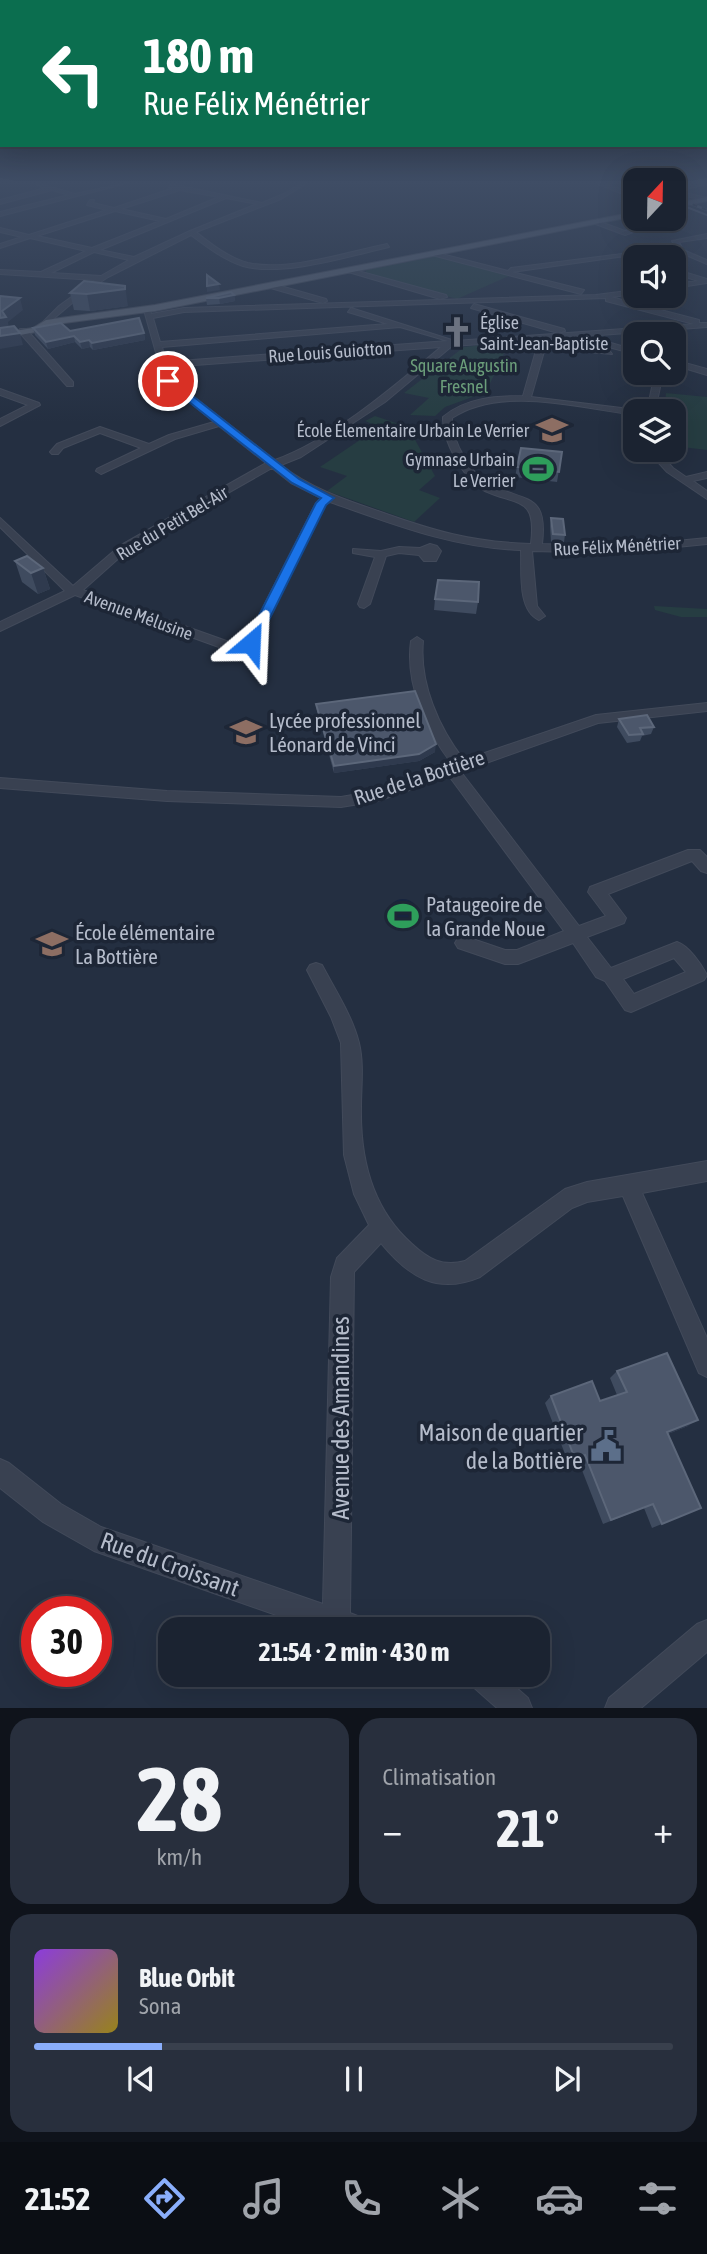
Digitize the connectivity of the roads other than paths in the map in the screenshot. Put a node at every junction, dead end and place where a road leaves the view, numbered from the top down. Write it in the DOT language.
graph roads {
  1 [pos="67,263"];
  2 [pos="133,263"];
  3 [pos="242,263"];
  4 [pos="291,263"];
  5 [pos="387,263"];
  6 [pos="468,263"];
  7 [pos="573,263"];
  8 [pos="348,270"];
  9 [pos="0,272"];
  10 [pos="505,272"];
  11 [pos="43,274"];
  12 [pos="686,275"];
  13 [pos="102,278"];
  14 [pos="579,281"];
  15 [pos="707,281"];
  16 [pos="686,284"];
  17 [pos="270,285"];
  18 [pos="565,288"];
  19 [pos="623,293"];
  20 [pos="600,296"];
  21 [pos="460,301"];
  22 [pos="169,305"];
  23 [pos="338,306"];
  24 [pos="184,310"];
  25 [pos="145,311"];
  26 [pos="50,325"];
  27 [pos="400,325"];
  28 [pos="706,325"];
  29 [pos="686,328"];
  30 [pos="23,331"];
  31 [pos="623,333"];
  32 [pos="573,334"];
  33 [pos="0,336"];
  34 [pos="452,342"];
  35 [pos="524,344"];
  36 [pos="156,345"];
  37 [pos="542,345"];
  38 [pos="623,349"];
  39 [pos="623,352"];
  40 [pos="163,365"];
  41 [pos="686,366"];
  42 [pos="707,372"];
  43 [pos="69,384"];
  44 [pos="0,392"];
  45 [pos="526,400"];
  46 [pos="623,411"];
  47 [pos="0,423"];
  48 [pos="220,423"];
  49 [pos="150,448"];
  50 [pos="55,452"];
  51 [pos="663,462"];
  52 [pos="274,464"];
  53 [pos="101,471"];
  54 [pos="707,475"];
  55 [pos="685,480"];
  56 [pos="707,496"];
  57 [pos="329,498"];
  58 [pos="0,521"];
  59 [pos="432,534"];
  60 [pos="707,541"];
  61 [pos="531,549"];
  62 [pos="357,551"];
  63 [pos="381,554"];
  64 [pos="74,591"];
  65 [pos="364,604"];
  66 [pos="539,616"];
  67 [pos="0,627"];
  68 [pos="417,641"];
  69 [pos="707,707"];
  70 [pos="456,767"];
  71 [pos="0,783"];
  72 [pos="707,867"];
  73 [pos="576,934"];
  74 [pos="464,943"];
  75 [pos="316,970"];
  76 [pos="611,976"];
  77 [pos="707,1171"];
  78 [pos="628,1184"];
  79 [pos="381,1228"];
  80 [pos="707,1365"];
  81 [pos="0,1472"];
  82 [pos="320,1617"];
  83 [pos="346,1617"];
  84 [pos="707,1634"];
  85 [pos="494,1687"];
  86 [pos="518,1708"];
  87 [pos="619,1708"];
  1 -- 11 [label="street"];
  2 -- 13 [label="street"];
  3 -- 4 [label="street"];
  5 -- 8 [label="main road"];
  6 -- 10 [label="street"];
  7 -- 10 [label="street"];
  8 -- 17 [label="main road"];
  8 -- 21 [label="street"];
  9 -- 11 [label="street"];
  10 -- 18 [label="street"];
  11 -- 13 [label="street"];
  12 -- 15 [label="street"];
  13 -- 26 [label="street"];
  14 -- 18 [label="street"];
  15 -- 16 [label="street"];
  17 -- 22 [label="main road"];
  17 -- 23 [label="street"];
  18 -- 20 [label="street"];
  19 -- 20 [label="street"];
  20 -- 21 [label="street"];
  20 -- 28 [label="street"];
  21 -- 23 [label="street"];
  21 -- 32 [label="street"];
  22 -- 24 [label="street"];
  22 -- 25 [label="main road"];
  23 -- 24 [label="street"];
  23 -- 27 [label="street"];
  24 -- 25 [label="street"];
  25 -- 26 [label="main road"];
  25 -- 36 [label="street, Rue Félix Ménétrier"];
  26 -- 30 [label="main road"];
  27 -- 34 [label="street"];
  27 -- 36 [label="street"];
  28 -- 29 [label="street, Rue Louis Guiotton"];
  30 -- 33 [label="main road"];
  30 -- 43 [label="street"];
  31 -- 32 [label="street, Rue Louis Guiotton"];
  32 -- 34 [label="street, Rue Louis Guiotton"];
  32 -- 38 [label="street"];
  34 -- 40 [label="street, Rue Louis Guiotton"];
  34 -- 52 [label="street, Rue du Petit Bel-Air"];
  35 -- 37 [label="street"];
  36 -- 40 [label="street, Rue Félix Ménétrier"];
  37 -- 39 [label="street"];
  37 -- 45 [label="street"];
  40 -- 48 [label="street, Rue Félix Ménétrier"];
  41 -- 42 [label="street"];
  44 -- 47 [label="street"];
  45 -- 46 [label="street"];
  45 -- 61 [label="street"];
  48 -- 49 [label="street"];
  48 -- 52 [label="street, Rue Félix Ménétrier"];
  49 -- 50 [label="street"];
  49 -- 53 [label="street"];
  51 -- 55 [label="street"];
  52 -- 57 [label="street, Rue Félix Ménétrier"];
  52 -- 64 [label="street, Rue du Petit Bel-Air"];
  54 -- 55 [label="street"];
  55 -- 56 [label="street"];
  57 -- 59 [label="street, Rue Félix Ménétrier"];
  57 -- 64 [label="street, Avenue Mélusine"];
  58 -- 64 [label="street"];
  59 -- 61 [label="street, Rue Félix Ménétrier"];
  59 -- 63 [label="street"];
  60 -- 61 [label="street, Rue Félix Ménétrier"];
  61 -- 66 [label="street, Rue Félix Ménétrier"];
  62 -- 63 [label="street"];
  63 -- 65 [label="street"];
  64 -- 67 [label="street, Rue du Petit Bel-Air"];
  68 -- 70 [label="street"];
  69 -- 70 [label="street, Rue de la Bottière"];
  70 -- 71 [label="street, Rue de la Bottière"];
  70 -- 73 [label="street"];
  72 -- 73 [label="street"];
  73 -- 74 [label="street"];
  73 -- 76 [label="street"];
  75 -- 79 [label="street"];
  77 -- 78 [label="street"];
  78 -- 79 [label="street"];
  78 -- 80 [label="street"];
  79 -- 83 [label="street, Avenue des Amandines"];
  81 -- 82 [label="street, Rue du Croissant"];
  84 -- 87 [label="street"];
  85 -- 86 [label="street"];
}
